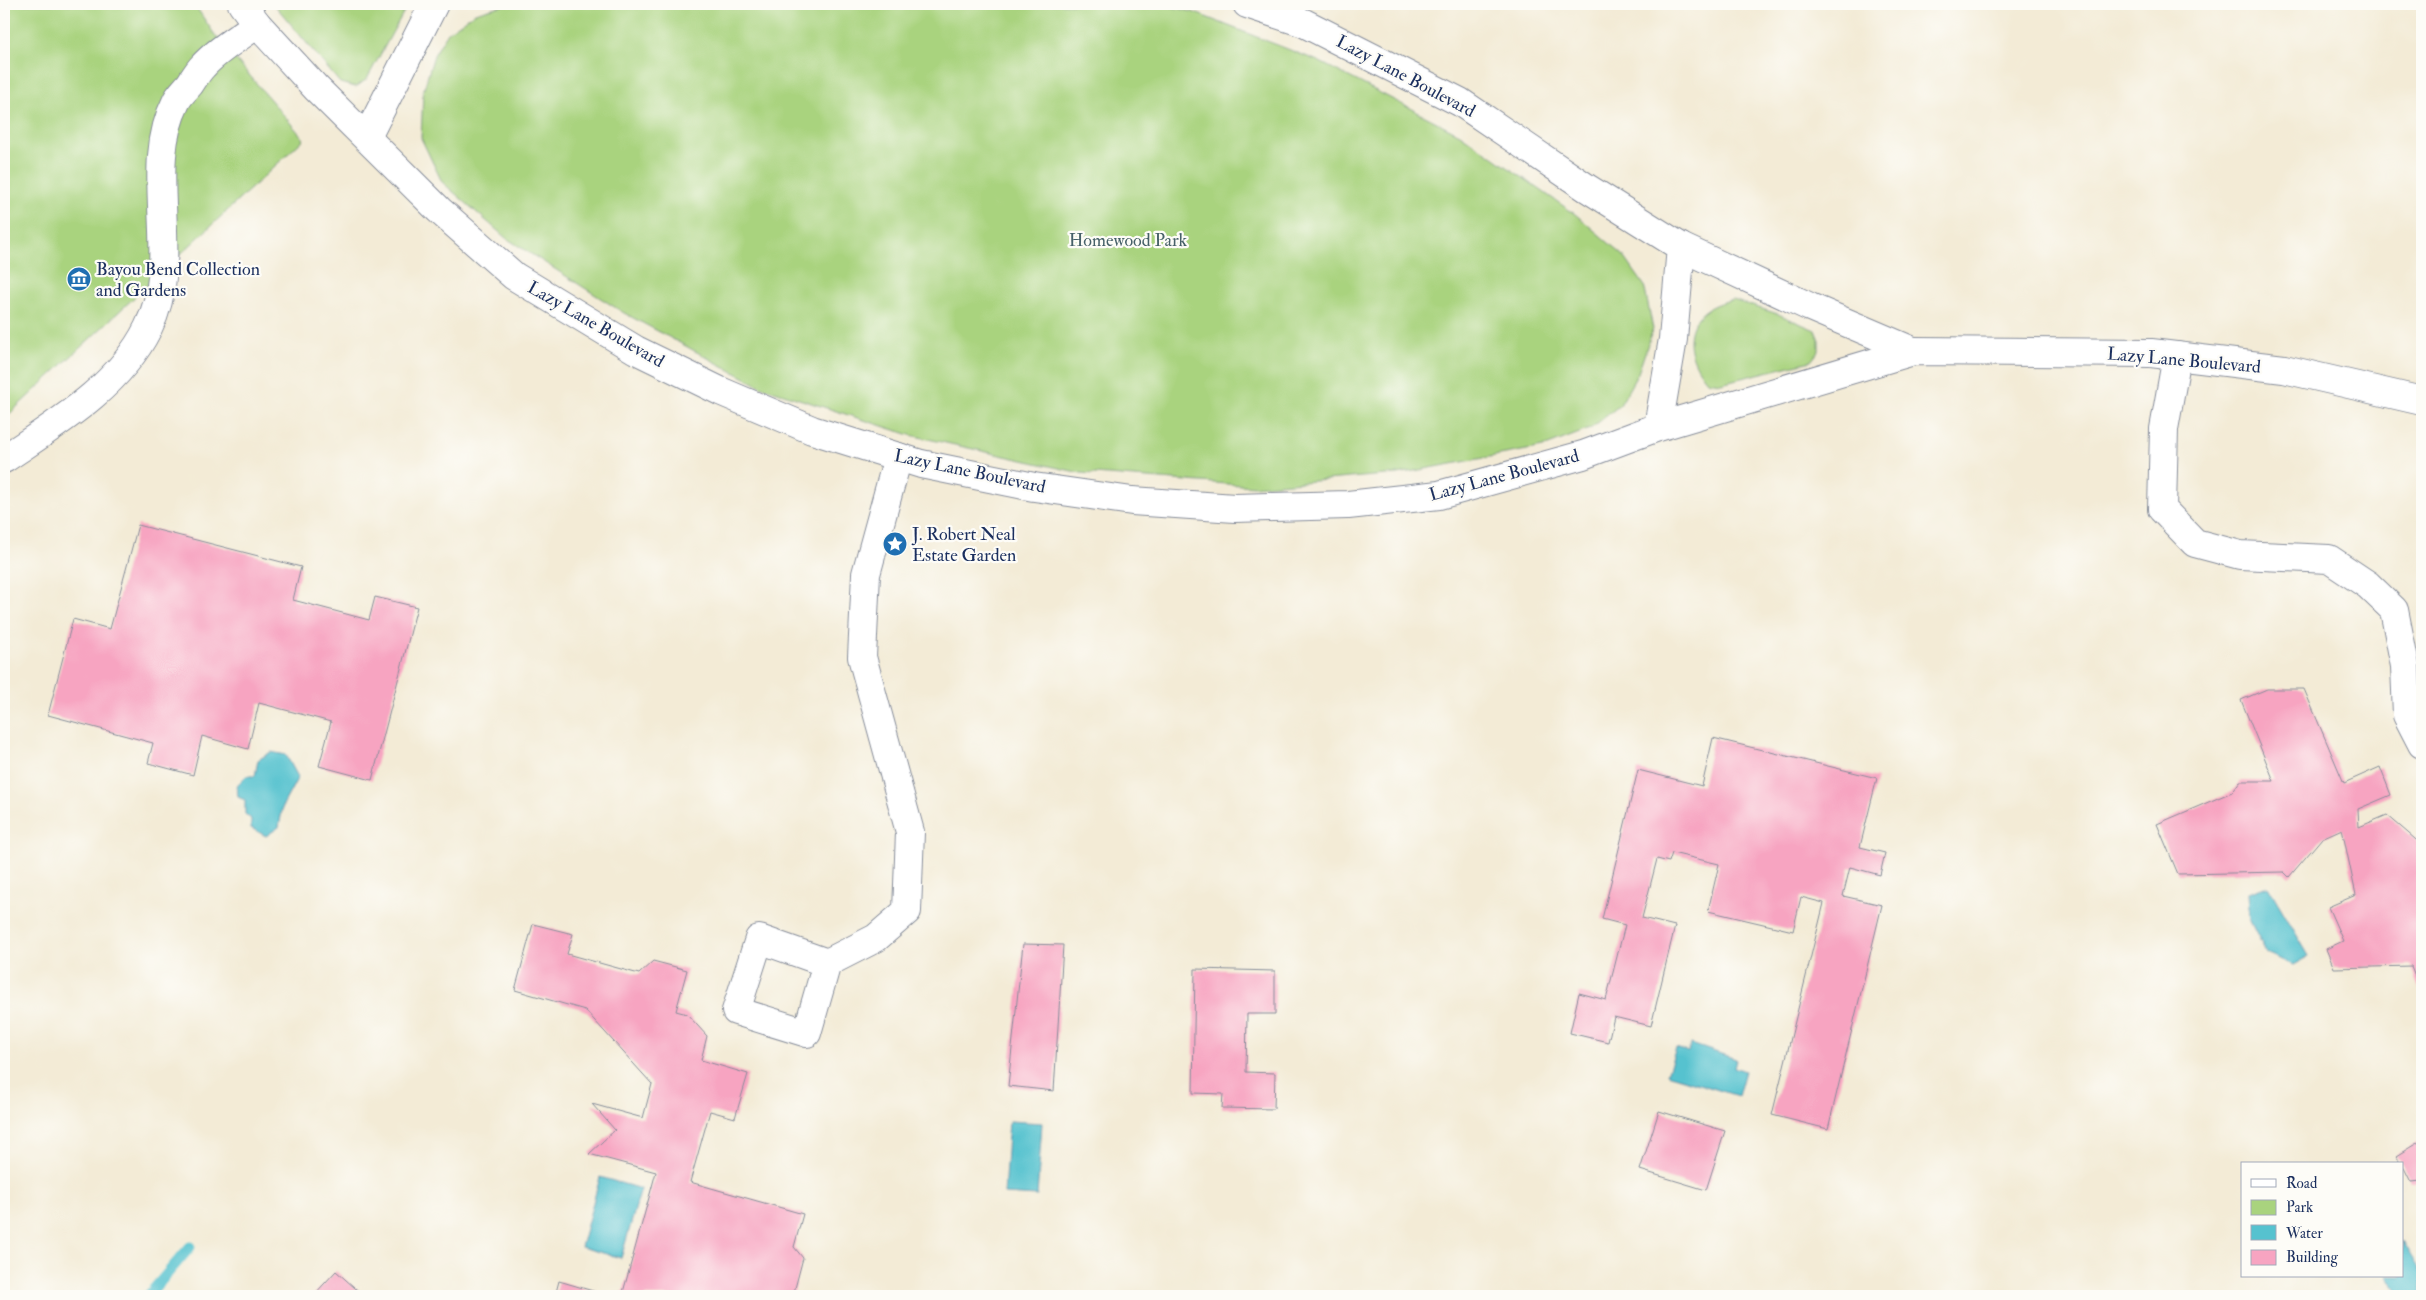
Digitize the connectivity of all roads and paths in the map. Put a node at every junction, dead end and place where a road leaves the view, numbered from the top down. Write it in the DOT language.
graph roads {
  1 [pos="434,4"];
  2 [pos="1247,4"];
  3 [pos="250,14"];
  4 [pos="367,137"];
  5 [pos="1681,247"];
  6 [pos="1913,351"];
  7 [pos="2177,356"];
  8 [pos="2422,401"];
  9 [pos="1658,427"];
  10 [pos="898,457"];
  11 [pos="4,459"];
  12 [pos="2422,744"];
  13 [pos="827,963"];
  1 -- 4 [label="street"];
  2 -- 5 [label="street, Lazy Lane Boulevard"];
  3 -- 4 [label="street, Lazy Lane Boulevard"];
  3 -- 11 [label="street"];
  4 -- 10 [label="street, Lazy Lane Boulevard"];
  5 -- 6 [label="street, Lazy Lane Boulevard"];
  5 -- 9 [label="street"];
  6 -- 7 [label="street, Lazy Lane Boulevard"];
  6 -- 9 [label="street, Lazy Lane Boulevard"];
  7 -- 8 [label="street, Lazy Lane Boulevard"];
  7 -- 12 [label="street"];
  9 -- 10 [label="street, Lazy Lane Boulevard"];
  10 -- 13 [label="street"];
}
